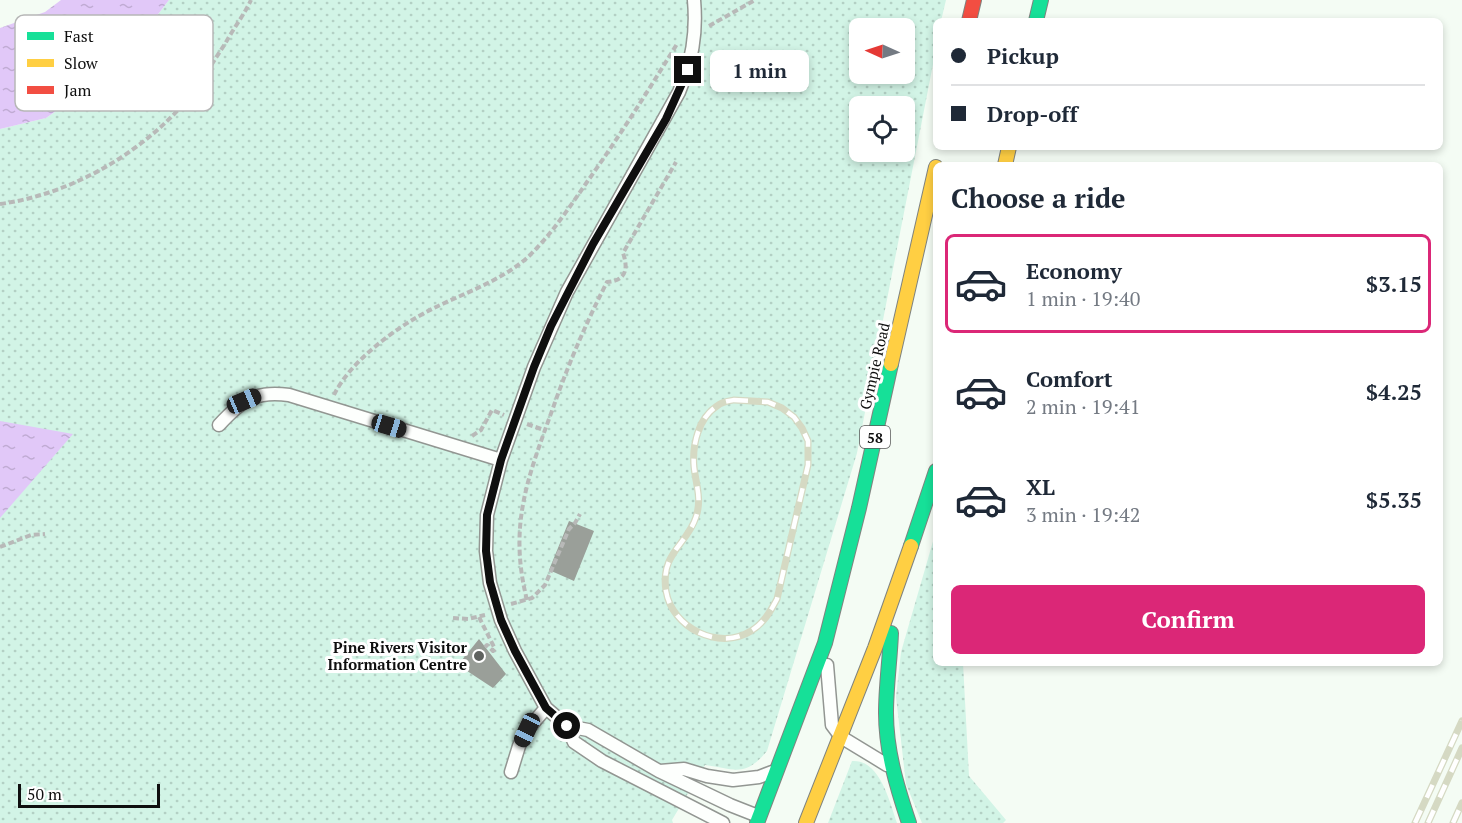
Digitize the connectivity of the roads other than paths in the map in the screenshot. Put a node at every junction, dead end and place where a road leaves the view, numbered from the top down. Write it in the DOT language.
graph roads {
  1 [pos="694,0"];
  2 [pos="974,0"];
  3 [pos="1041,0"];
  4 [pos="970,18"];
  5 [pos="1037,18"];
  6 [pos="933,181"];
  7 [pos="922,231"];
  8 [pos="933,234"];
  9 [pos="219,426"];
  10 [pos="501,460"];
  11 [pos="933,480"];
  12 [pos="892,601"];
  13 [pos="825,642"];
  14 [pos="546,708"];
  15 [pos="567,726"];
  16 [pos="841,737"];
  17 [pos="893,768"];
  18 [pos="778,769"];
  19 [pos="659,771"];
  20 [pos="512,772"];
  21 [pos="702,818"];
  22 [pos="758,820"];
  23 [pos="723,823"];
  24 [pos="806,823"];
  25 [pos="909,823"];
  1 -- 10 [label="lane"];
  2 -- 4 [label="highway"];
  3 -- 5 [label="highway"];
  6 -- 7 [label="highway, Gympie Road / 58"];
  7 -- 8 [label="lane"];
  7 -- 13 [label="highway, Gympie Road / 58"];
  9 -- 10 [label="lane"];
  10 -- 14 [label="lane"];
  11 -- 12 [label="highway"];
  12 -- 16 [label="highway"];
  12 -- 17 [label="highway"];
  13 -- 16 [label="lane, Gympie Road"];
  13 -- 18 [label="highway, Gympie Road / 58"];
  14 -- 15 [label="lane"];
  14 -- 20 [label="lane"];
  15 -- 19 [label="lane"];
  15 -- 21 [label="lane"];
  16 -- 17 [label="lane"];
  16 -- 24 [label="highway"];
  17 -- 25 [label="highway"];
  18 -- 19 [label="lane"];
  18 -- 22 [label="highway, Gympie Road / 58"];
  19 -- 22 [label="lane"];
  21 -- 23 [label="lane"];
}
